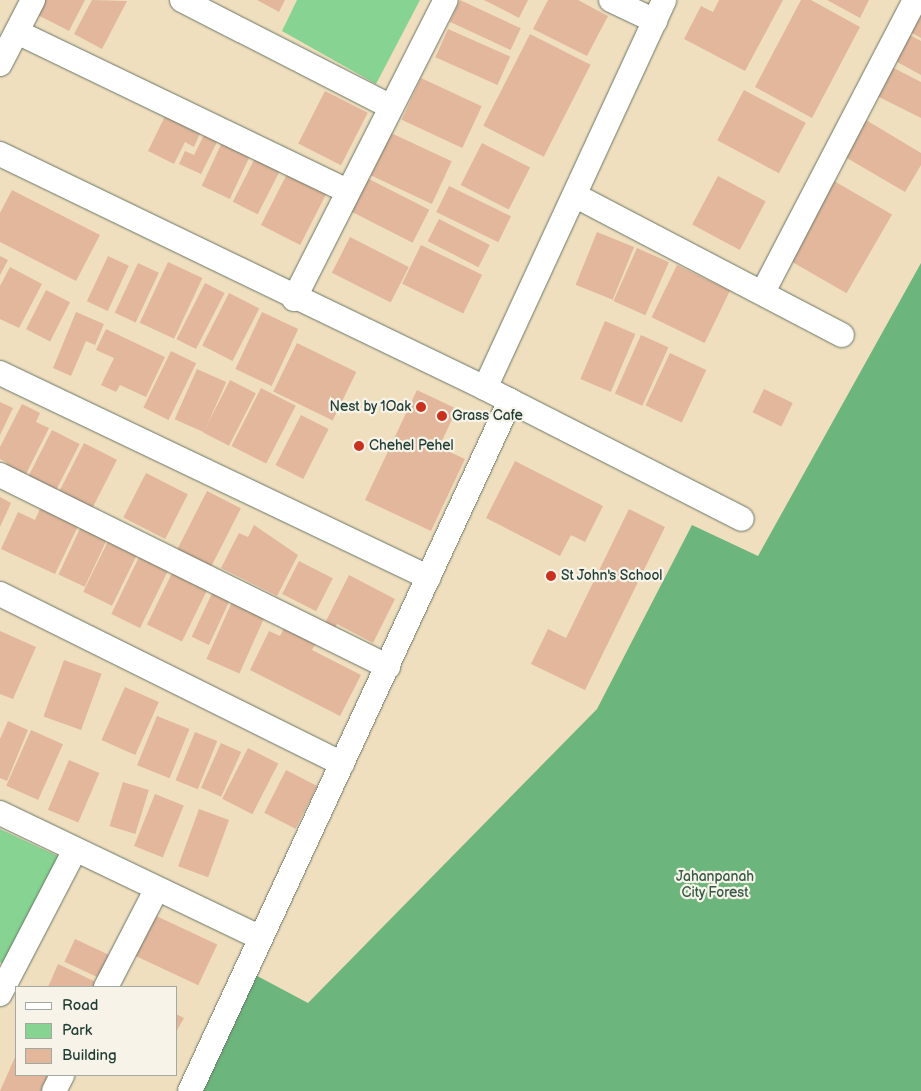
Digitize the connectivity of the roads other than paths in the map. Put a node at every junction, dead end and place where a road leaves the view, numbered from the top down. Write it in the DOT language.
graph roads {
  1 [pos="33,0"];
  2 [pos="182,0"];
  3 [pos="446,0"];
  4 [pos="611,0"];
  5 [pos="915,0"];
  6 [pos="660,10"];
  7 [pos="16,32"];
  8 [pos="0,64"];
  9 [pos="391,107"];
  10 [pos="0,154"];
  11 [pos="347,191"];
  12 [pos="576,196"];
  13 [pos="763,292"];
  14 [pos="294,298"];
  15 [pos="842,335"];
  16 [pos="0,373"];
  17 [pos="485,388"];
  18 [pos="510,401"];
  19 [pos="0,475"];
  20 [pos="742,519"];
  21 [pos="428,578"];
  22 [pos="0,594"];
  23 [pos="388,666"];
  24 [pos="342,764"];
  25 [pos="0,813"];
  26 [pos="75,850"];
  27 [pos="156,890"];
  28 [pos="261,938"];
  29 [pos="3,982"];
  30 [pos="107,986"];
  31 [pos="62,1076"];
  32 [pos="54,1091"];
  33 [pos="190,1091"];
  1 -- 7 [label="street"];
  2 -- 9 [label="street"];
  3 -- 9 [label="street"];
  4 -- 6 [label="street"];
  5 -- 13 [label="street"];
  6 -- 12 [label="street"];
  7 -- 8 [label="street"];
  7 -- 11 [label="street"];
  9 -- 11 [label="street"];
  10 -- 14 [label="street"];
  11 -- 14 [label="street"];
  12 -- 13 [label="street"];
  12 -- 17 [label="street"];
  13 -- 15 [label="street"];
  14 -- 17 [label="street"];
  16 -- 21 [label="street"];
  17 -- 18 [label="street"];
  18 -- 20 [label="street"];
  18 -- 21 [label="street"];
  19 -- 23 [label="street"];
  21 -- 23 [label="street"];
  22 -- 24 [label="street"];
  23 -- 24 [label="street"];
  24 -- 28 [label="street"];
  25 -- 26 [label="street"];
  26 -- 27 [label="street"];
  26 -- 29 [label="street"];
  27 -- 28 [label="street"];
  27 -- 30 [label="street"];
  28 -- 33 [label="street"];
  31 -- 32 [label="street"];
}
